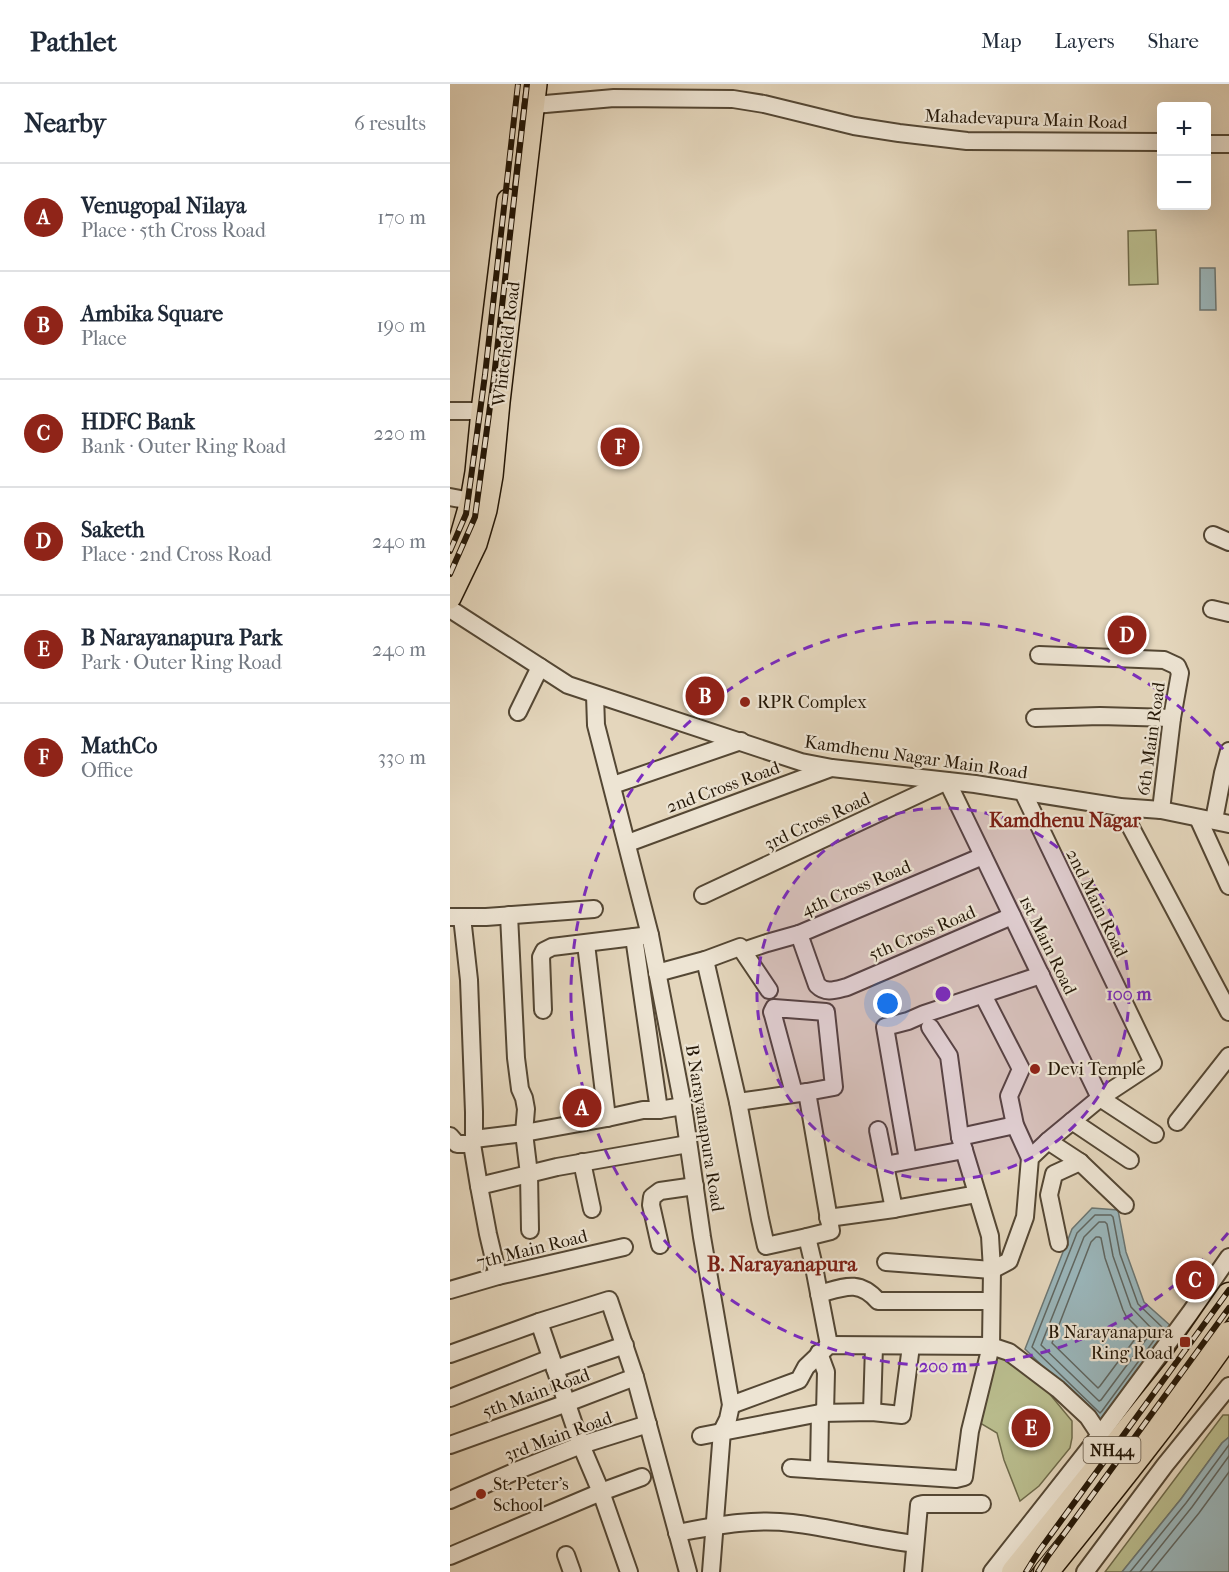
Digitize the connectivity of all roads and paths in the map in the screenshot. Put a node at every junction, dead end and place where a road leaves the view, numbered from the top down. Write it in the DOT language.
graph roads {
  1 [pos="521,84"];
  2 [pos="535,94"];
  3 [pos="1157,142"];
  4 [pos="1211,144"];
  5 [pos="1229,144"];
  6 [pos="490,406"];
  7 [pos="450,411"];
  8 [pos="450,496"];
  9 [pos="471,501"];
  10 [pos="1213,536"];
  11 [pos="1229,542"];
  12 [pos="452,550"];
  13 [pos="450,598"];
  14 [pos="450,609"];
  15 [pos="1212,609"];
  16 [pos="1229,613"];
  17 [pos="1039,655"];
  18 [pos="540,667"];
  19 [pos="595,695"];
  20 [pos="518,712"];
  21 [pos="1035,718"];
  22 [pos="1172,718"];
  23 [pos="741,741"];
  24 [pos="1229,751"];
  25 [pos="832,768"];
  26 [pos="947,781"];
  27 [pos="613,785"];
  28 [pos="1023,792"];
  29 [pos="1120,807"];
  30 [pos="1161,810"];
  31 [pos="1214,821"];
  32 [pos="628,843"];
  33 [pos="983,856"];
  34 [pos="1229,886"];
  35 [pos="703,895"];
  36 [pos="594,909"];
  37 [pos="509,915"];
  38 [pos="1012,916"];
  39 [pos="456,917"];
  40 [pos="799,934"];
  41 [pos="642,936"];
  42 [pos="586,944"];
  43 [pos="743,951"];
  44 [pos="705,960"];
  45 [pos="657,973"];
  46 [pos="1041,975"];
  47 [pos="769,990"];
  48 [pos="983,995"];
  49 [pos="543,1010"];
  50 [pos="1229,1012"];
  51 [pos="930,1027"];
  52 [pos="1229,1056"];
  53 [pos="801,1093"];
  54 [pos="1100,1098"];
  55 [pos="738,1102"];
  56 [pos="683,1106"];
  57 [pos="659,1110"];
  58 [pos="607,1118"];
  59 [pos="1072,1121"];
  60 [pos="1177,1122"];
  61 [pos="1015,1125"];
  62 [pos="878,1130"];
  63 [pos="524,1133"];
  64 [pos="1155,1134"];
  65 [pos="450,1136"];
  66 [pos="1048,1140"];
  67 [pos="473,1141"];
  68 [pos="962,1143"];
  69 [pos="688,1144"];
  70 [pos="1030,1158"];
  71 [pos="908,1160"];
  72 [pos="1130,1160"];
  73 [pos="582,1162"];
  74 [pos="1080,1162"];
  75 [pos="885,1165"];
  76 [pos="529,1174"];
  77 [pos="479,1186"];
  78 [pos="694,1186"];
  79 [pos="977,1194"];
  80 [pos="1125,1205"];
  81 [pos="592,1209"];
  82 [pos="894,1209"];
  83 [pos="828,1218"];
  84 [pos="530,1230"];
  85 [pos="807,1237"];
  86 [pos="1059,1243"];
  87 [pos="660,1245"];
  88 [pos="624,1247"];
  89 [pos="1229,1257"];
  90 [pos="886,1262"];
  91 [pos="992,1270"];
  92 [pos="498,1276"];
  93 [pos="450,1290"];
  94 [pos="819,1294"];
  95 [pos="1229,1295"];
  96 [pos="991,1301"];
  97 [pos="539,1322"];
  98 [pos="1229,1334"];
  99 [pos="625,1345"];
  100 [pos="873,1346"];
  101 [pos="911,1346"];
  102 [pos="991,1346"];
  103 [pos="824,1349"];
  104 [pos="450,1354"];
  105 [pos="553,1364"];
  106 [pos="635,1377"];
  107 [pos="1227,1392"];
  108 [pos="450,1398"];
  109 [pos="567,1403"];
  110 [pos="731,1405"];
  111 [pos="872,1412"];
  112 [pos="822,1413"];
  113 [pos="648,1425"];
  114 [pos="722,1431"];
  115 [pos="1100,1435"];
  116 [pos="701,1436"];
  117 [pos="450,1445"];
  118 [pos="581,1445"];
  119 [pos="791,1468"];
  120 [pos="819,1470"];
  121 [pos="642,1477"];
  122 [pos="601,1492"];
  123 [pos="450,1500"];
  124 [pos="982,1504"];
  125 [pos="714,1526"];
  126 [pos="677,1533"];
  127 [pos="915,1544"];
  128 [pos="566,1555"];
  129 [pos="450,1556"];
  130 [pos="572,1572"];
  131 [pos="629,1572"];
  132 [pos="688,1572"];
  133 [pos="711,1572"];
  134 [pos="913,1572"];
  135 [pos="992,1572"];
  136 [pos="1014,1572"];
  137 [pos="1046,1572"];
  138 [pos="1085,1572"];
  1 -- 6 [label="main road, Whitefield Road"];
  2 -- 3 [label="street, Mahadevapura Main Road"];
  2 -- 6 [label="main road, Whitefield Road"];
  4 -- 5 [label="street"];
  6 -- 7 [label="street"];
  6 -- 9 [label="main road, Whitefield Road"];
  6 -- 13 [label="main road, Whitefield Road"];
  8 -- 9 [label="street"];
  9 -- 12 [label="main road, Whitefield Road"];
  10 -- 11 [label="street"];
  14 -- 18 [label="street, Kamdhenu Nagar Main Road"];
  15 -- 16 [label="street"];
  17 -- 22 [label="street, 6th Main Road"];
  18 -- 19 [label="street, Kamdhenu Nagar Main Road"];
  18 -- 20 [label="street"];
  19 -- 23 [label="street, Kamdhenu Nagar Main Road"];
  19 -- 27 [label="street, B Narayanapura Road"];
  21 -- 22 [label="street"];
  22 -- 30 [label="street, 6th Main Road"];
  23 -- 25 [label="street, Kamdhenu Nagar Main Road"];
  23 -- 27 [label="street, 2nd Cross Road"];
  24 -- 31 [label="street"];
  25 -- 26 [label="street, Kamdhenu Nagar Main Road"];
  25 -- 32 [label="street, 2nd Cross Road"];
  26 -- 28 [label="street, Kamdhenu Nagar Main Road"];
  26 -- 33 [label="street, 1st Main Road"];
  26 -- 35 [label="street, 3rd Cross Road"];
  27 -- 32 [label="street, B Narayanapura Road"];
  28 -- 29 [label="street, Kamdhenu Nagar Main Road"];
  28 -- 54 [label="street, 2nd Main Road"];
  29 -- 30 [label="street, Kamdhenu Nagar Main Road"];
  29 -- 50 [label="street"];
  30 -- 31 [label="street, Kamdhenu Nagar Main Road"];
  31 -- 34 [label="street"];
  32 -- 41 [label="street, B Narayanapura Road"];
  33 -- 38 [label="street, 1st Main Road"];
  33 -- 40 [label="street, 4th Cross Road"];
  36 -- 37 [label="street"];
  37 -- 39 [label="street"];
  37 -- 63 [label="street"];
  38 -- 40 [label="street, 5th Cross Road"];
  38 -- 46 [label="street, 1st Main Road"];
  39 -- 67 [label="street"];
  40 -- 43 [label="street, 4th Cross Road"];
  41 -- 42 [label="street"];
  41 -- 45 [label="street, B Narayanapura Road"];
  41 -- 57 [label="street"];
  42 -- 49 [label="street"];
  42 -- 58 [label="street"];
  43 -- 44 [label="street, 4th Cross Road"];
  43 -- 47 [label="street"];
  44 -- 45 [label="street"];
  44 -- 55 [label="street"];
  45 -- 56 [label="street, B Narayanapura Road"];
  46 -- 48 [label="street"];
  46 -- 54 [label="street, 1st Main Road"];
  48 -- 61 [label="street"];
  48 -- 71 [label="street"];
  51 -- 68 [label="street"];
  52 -- 60 [label="street"];
  53 -- 53 [label="street"];
  53 -- 55 [label="street"];
  53 -- 83 [label="street"];
  54 -- 59 [label="street"];
  54 -- 64 [label="street"];
  55 -- 85 [label="street"];
  56 -- 57 [label="street"];
  56 -- 69 [label="street, B Narayanapura Road"];
  57 -- 58 [label="street"];
  58 -- 63 [label="street"];
  59 -- 66 [label="street"];
  59 -- 72 [label="street"];
  61 -- 68 [label="street"];
  61 -- 70 [label="street"];
  62 -- 75 [label="street"];
  63 -- 67 [label="street"];
  63 -- 76 [label="street"];
  65 -- 67 [label="street"];
  66 -- 70 [label="street"];
  66 -- 74 [label="street"];
  67 -- 77 [label="street"];
  68 -- 71 [label="street"];
  68 -- 79 [label="street"];
  69 -- 73 [label="street"];
  69 -- 78 [label="street, B Narayanapura Road"];
  70 -- 91 [label="street"];
  71 -- 75 [label="street"];
  73 -- 76 [label="street"];
  73 -- 81 [label="street"];
  74 -- 80 [label="street"];
  74 -- 86 [label="street"];
  75 -- 82 [label="street"];
  76 -- 77 [label="street"];
  76 -- 84 [label="street"];
  77 -- 92 [label="street"];
  78 -- 87 [label="street"];
  78 -- 110 [label="street, B Narayanapura Road"];
  79 -- 82 [label="street"];
  79 -- 91 [label="street"];
  82 -- 83 [label="street"];
  83 -- 85 [label="street"];
  85 -- 94 [label="street"];
  88 -- 92 [label="street, 7th Main Road"];
  89 -- 115 [label="street"];
  90 -- 91 [label="street"];
  91 -- 96 [label="street"];
  92 -- 93 [label="street, 7th Main Road"];
  94 -- 96 [label="street"];
  94 -- 103 [label="street"];
  95 -- 136 [label="highway, NH44"];
  96 -- 102 [label="street"];
  97 -- 99 [label="street"];
  97 -- 104 [label="street"];
  97 -- 105 [label="street"];
  98 -- 137 [label="highway, NH44"];
  99 -- 105 [label="street, 5th Main Road"];
  99 -- 106 [label="street"];
  100 -- 101 [label="street"];
  100 -- 103 [label="street"];
  100 -- 111 [label="street"];
  101 -- 102 [label="street"];
  101 -- 111 [label="street"];
  102 -- 115 [label="street"];
  102 -- 120 [label="street"];
  103 -- 110 [label="street"];
  103 -- 112 [label="street"];
  105 -- 108 [label="street, 5th Main Road"];
  105 -- 109 [label="street"];
  106 -- 109 [label="street, 5th Main Road"];
  106 -- 113 [label="street"];
  107 -- 138 [label="street"];
  109 -- 117 [label="street, 5th Main Road"];
  109 -- 118 [label="street"];
  110 -- 114 [label="street, B Narayanapura Road"];
  111 -- 112 [label="street"];
  112 -- 114 [label="street"];
  112 -- 120 [label="street"];
  113 -- 118 [label="street, 3rd Main Road"];
  113 -- 126 [label="street"];
  114 -- 116 [label="street"];
  114 -- 125 [label="street, B Narayanapura Road"];
  115 -- 135 [label="street"];
  118 -- 122 [label="street"];
  118 -- 123 [label="street, 3rd Main Road"];
  119 -- 120 [label="street"];
  121 -- 122 [label="street"];
  122 -- 129 [label="street"];
  122 -- 131 [label="street"];
  124 -- 127 [label="street"];
  125 -- 126 [label="street"];
  125 -- 127 [label="street"];
  125 -- 133 [label="street, B Narayanapura Road"];
  126 -- 132 [label="street"];
  127 -- 134 [label="street"];
  128 -- 130 [label="street"];
}
